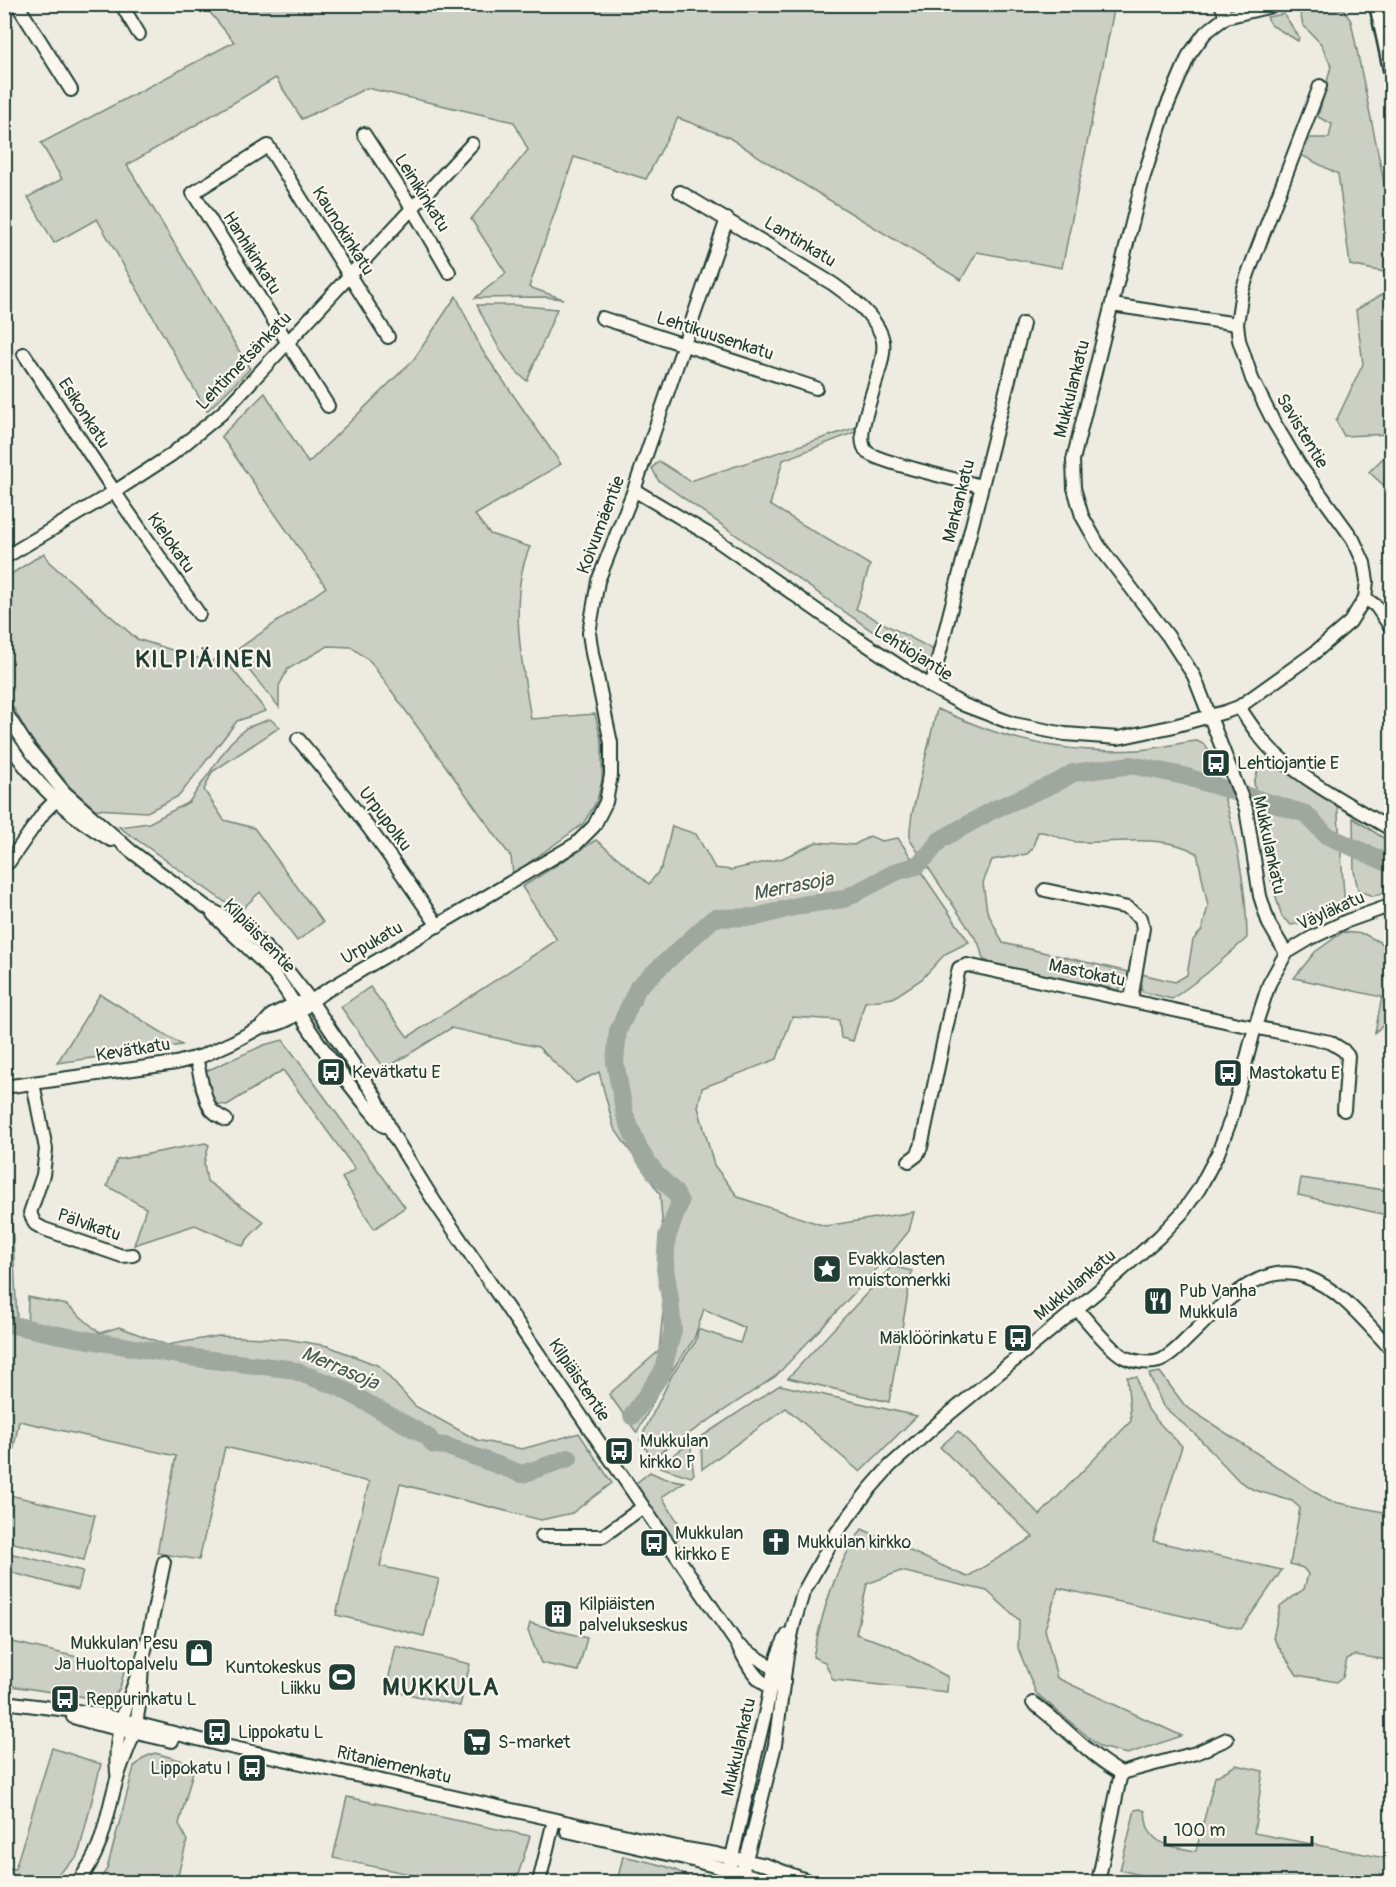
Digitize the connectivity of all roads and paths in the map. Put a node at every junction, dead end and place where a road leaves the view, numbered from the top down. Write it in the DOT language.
graph roads {
  1 [pos="12,4"];
  2 [pos="17,4"];
  3 [pos="121,4"];
  4 [pos="1221,4"];
  5 [pos="1280,4"];
  6 [pos="1378,4"];
  7 [pos="4,9"];
  8 [pos="1226,17"];
  9 [pos="139,34"];
  10 [pos="1392,69"];
  11 [pos="1320,86"];
  12 [pos="71,90"];
  13 [pos="364,134"];
  14 [pos="472,144"];
  15 [pos="268,146"];
  16 [pos="680,192"];
  17 [pos="412,208"];
  18 [pos="727,219"];
  19 [pos="449,272"];
  20 [pos="350,274"];
  21 [pos="1112,305"];
  22 [pos="602,318"];
  23 [pos="1023,324"];
  24 [pos="1237,324"];
  25 [pos="388,337"];
  26 [pos="287,343"];
  27 [pos="684,345"];
  28 [pos="24,354"];
  29 [pos="816,388"];
  30 [pos="328,406"];
  31 [pos="981,486"];
  32 [pos="634,490"];
  33 [pos="114,492"];
  34 [pos="4,558"];
  35 [pos="1365,598"];
  36 [pos="199,614"];
  37 [pos="1392,629"];
  38 [pos="931,687"];
  39 [pos="1239,707"];
  40 [pos="4,710"];
  41 [pos="1210,717"];
  42 [pos="4,736"];
  43 [pos="298,739"];
  44 [pos="60,796"];
  45 [pos="1392,830"];
  46 [pos="4,864"];
  47 [pos="1046,890"];
  48 [pos="1392,905"];
  49 [pos="206,907"];
  50 [pos="452,917"];
  51 [pos="438,926"];
  52 [pos="1287,953"];
  53 [pos="1131,1000"];
  54 [pos="311,1001"];
  55 [pos="297,1009"];
  56 [pos="1255,1027"];
  57 [pos="196,1058"];
  58 [pos="33,1083"];
  59 [pos="4,1087"];
  60 [pos="1344,1110"];
  61 [pos="226,1120"];
  62 [pos="393,1135"];
  63 [pos="909,1161"];
  64 [pos="133,1255"];
  65 [pos="1076,1308"];
  66 [pos="1392,1350"];
  67 [pos="643,1507"];
  68 [pos="542,1536"];
  69 [pos="164,1562"];
  70 [pos="794,1623"];
  71 [pos="738,1644"];
  72 [pos="142,1661"];
  73 [pos="773,1668"];
  74 [pos="784,1682"];
  75 [pos="771,1687"];
  76 [pos="4,1702"];
  77 [pos="1033,1703"];
  78 [pos="120,1724"];
  79 [pos="135,1728"];
  80 [pos="1227,1739"];
  81 [pos="1122,1773"];
  82 [pos="117,1778"];
  83 [pos="553,1824"];
  84 [pos="746,1861"];
  85 [pos="729,1870"];
  86 [pos="741,1878"];
  87 [pos="78,1882"];
  88 [pos="539,1882"];
  89 [pos="810,1882"];
  90 [pos="1098,1882"];
  1 -- 7 [label="street"];
  2 -- 12 [label="street"];
  3 -- 9 [label="street"];
  4 -- 8 [label="street"];
  5 -- 8 [label="street, Mukkulankatu"];
  6 -- 10 [label="highway"];
  8 -- 21 [label="street, Mukkulankatu"];
  11 -- 24 [label="street, Savistentie"];
  13 -- 17 [label="street, Leinikinkatu"];
  14 -- 17 [label="street, Lehtimetsänkatu"];
  15 -- 20 [label="street, Kaunokinkatu"];
  15 -- 26 [label="street, Hanhikinkatu"];
  16 -- 18 [label="street, Lantinkatu"];
  17 -- 19 [label="street, Leinikinkatu"];
  17 -- 20 [label="street, Lehtimetsänkatu"];
  18 -- 27 [label="street, Koivumäentie"];
  18 -- 31 [label="street, Lantinkatu"];
  20 -- 25 [label="street, Kaunokinkatu"];
  20 -- 26 [label="street, Lehtimetsänkatu"];
  21 -- 24 [label="street"];
  21 -- 41 [label="street, Mukkulankatu"];
  22 -- 27 [label="street, Lehtikuusenkatu"];
  23 -- 31 [label="street, Markankatu"];
  24 -- 35 [label="street, Savistentie"];
  26 -- 30 [label="street, Hanhikinkatu"];
  26 -- 33 [label="street, Lehtimetsänkatu"];
  27 -- 29 [label="street, Lehtikuusenkatu"];
  27 -- 32 [label="street, Koivumäentie"];
  28 -- 33 [label="street, Esikonkatu"];
  31 -- 38 [label="street, Markankatu"];
  32 -- 38 [label="street, Lehtiojantie"];
  32 -- 50 [label="street, Koivumäentie"];
  33 -- 34 [label="street, Lehtimetsänkatu"];
  33 -- 36 [label="street, Kielokatu"];
  35 -- 37 [label="street"];
  35 -- 39 [label="street"];
  38 -- 41 [label="street, Lehtiojantie"];
  39 -- 41 [label="street"];
  39 -- 45 [label="street"];
  40 -- 44 [label="street, Kilpiäistentie"];
  41 -- 52 [label="street, Mukkulankatu"];
  42 -- 44 [label="street, Kilpiäistentie"];
  43 -- 51 [label="street, Urpupolku"];
  44 -- 46 [label="street"];
  44 -- 49 [label="street, Kilpiäistentie"];
  47 -- 53 [label="street"];
  48 -- 52 [label="street, Väyläkatu"];
  49 -- 54 [label="street, Kilpiäistentie"];
  49 -- 55 [label="street, Kilpiäistentie"];
  50 -- 51 [label="street, Urpukatu"];
  51 -- 54 [label="street, Urpukatu"];
  52 -- 56 [label="street, Mukkulankatu"];
  53 -- 56 [label="street, Mastokatu"];
  53 -- 63 [label="street, Mastokatu"];
  54 -- 55 [label="street, Kevätkatu"];
  54 -- 62 [label="street, Kilpiäistentie"];
  55 -- 57 [label="street, Kevätkatu"];
  55 -- 62 [label="street, Kilpiäistentie"];
  56 -- 60 [label="street, Mastokatu"];
  56 -- 65 [label="street, Mukkulankatu"];
  57 -- 58 [label="street, Kevätkatu"];
  57 -- 61 [label="street"];
  58 -- 59 [label="street, Kevätkatu"];
  58 -- 64 [label="street, Pälvikatu"];
  62 -- 67 [label="street, Kilpiäistentie"];
  65 -- 66 [label="street"];
  65 -- 70 [label="street, Mukkulankatu"];
  67 -- 68 [label="street"];
  67 -- 71 [label="street, Kilpiäistentie"];
  69 -- 72 [label="street"];
  70 -- 73 [label="street, Mukkulankatu"];
  70 -- 74 [label="street, Mukkulankatu"];
  71 -- 73 [label="street, Kilpiäistentie"];
  71 -- 75 [label="street, Kilpiäistentie"];
  72 -- 78 [label="street"];
  72 -- 79 [label="street"];
  73 -- 74 [label="street, Kilpiäistentie"];
  73 -- 75 [label="street, Mukkulankatu"];
  74 -- 75 [label="street"];
  74 -- 84 [label="street, Mukkulankatu"];
  75 -- 85 [label="street, Mukkulankatu"];
  76 -- 78 [label="street, Ritaniemenkatu"];
  77 -- 81 [label="street"];
  78 -- 79 [label="street, Ritaniemenkatu"];
  78 -- 82 [label="street"];
  79 -- 82 [label="street"];
  79 -- 83 [label="street, Ritaniemenkatu"];
  80 -- 81 [label="street"];
  81 -- 90 [label="street"];
  82 -- 87 [label="street"];
  83 -- 85 [label="street, Ritaniemenkatu"];
  83 -- 88 [label="street"];
  84 -- 85 [label="street"];
  84 -- 86 [label="street, Mukkulankatu"];
  84 -- 89 [label="street"];
  85 -- 86 [label="street"];
  86 -- 89 [label="street"];
}
